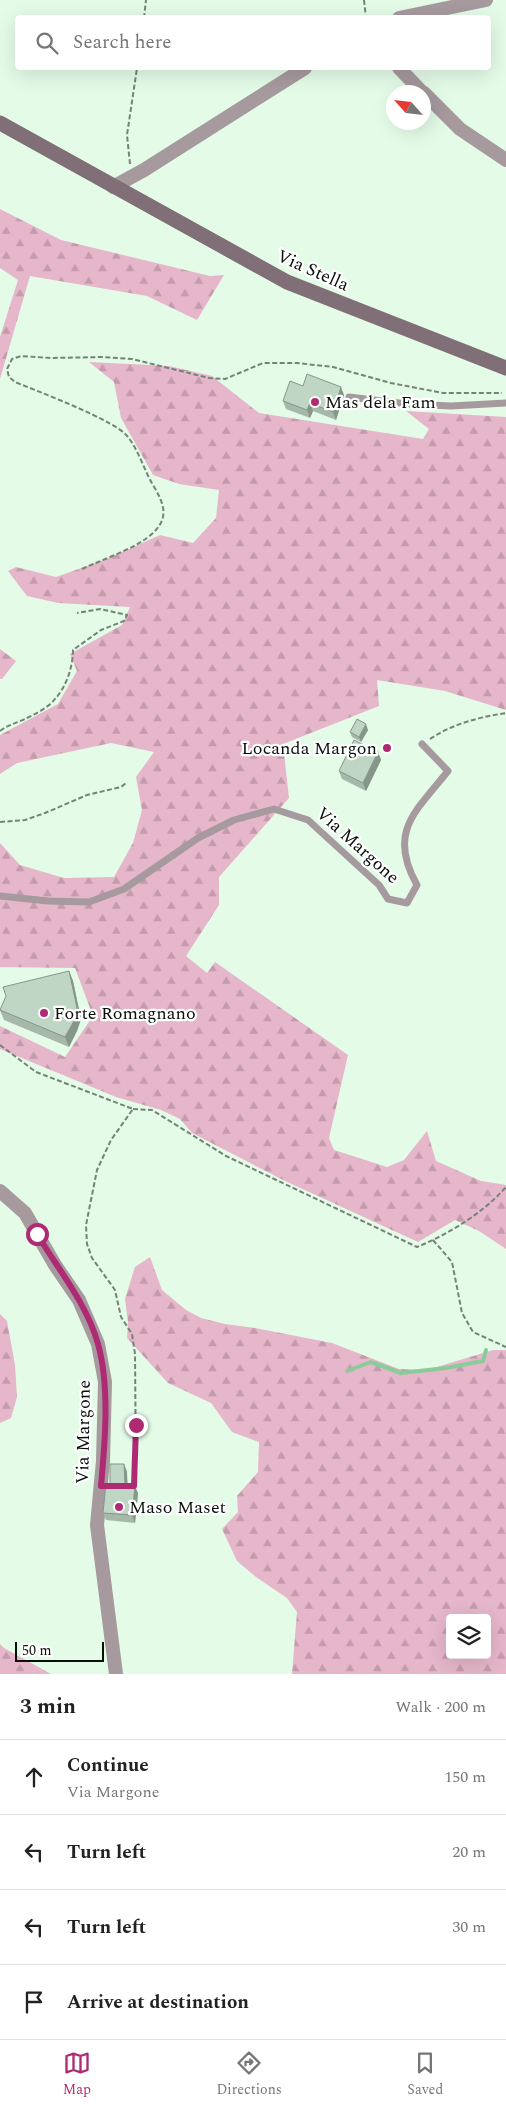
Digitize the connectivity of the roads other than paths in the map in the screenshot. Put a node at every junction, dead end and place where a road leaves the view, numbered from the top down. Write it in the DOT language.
graph roads {
  1 [pos="486,0"];
  2 [pos="414,15"];
  3 [pos="302,70"];
  4 [pos="401,70"];
  5 [pos="415,85"];
  6 [pos="431,101"];
  7 [pos="0,123"];
  8 [pos="506,160"];
  9 [pos="113,187"];
  10 [pos="506,368"];
  11 [pos="349,397"];
  12 [pos="506,403"];
  13 [pos="422,744"];
  14 [pos="0,896"];
  15 [pos="0,1191"];
  16 [pos="116,1674"];
  1 -- 2 [label="street"];
  3 -- 9 [label="street"];
  4 -- 5 [label="street"];
  6 -- 8 [label="street"];
  7 -- 9 [label="main road, Via Stella"];
  9 -- 10 [label="main road, Via Stella"];
  11 -- 12 [label="lane"];
  13 -- 14 [label="lane, Via Margone"];
  15 -- 16 [label="street, Via Margone"];
}
